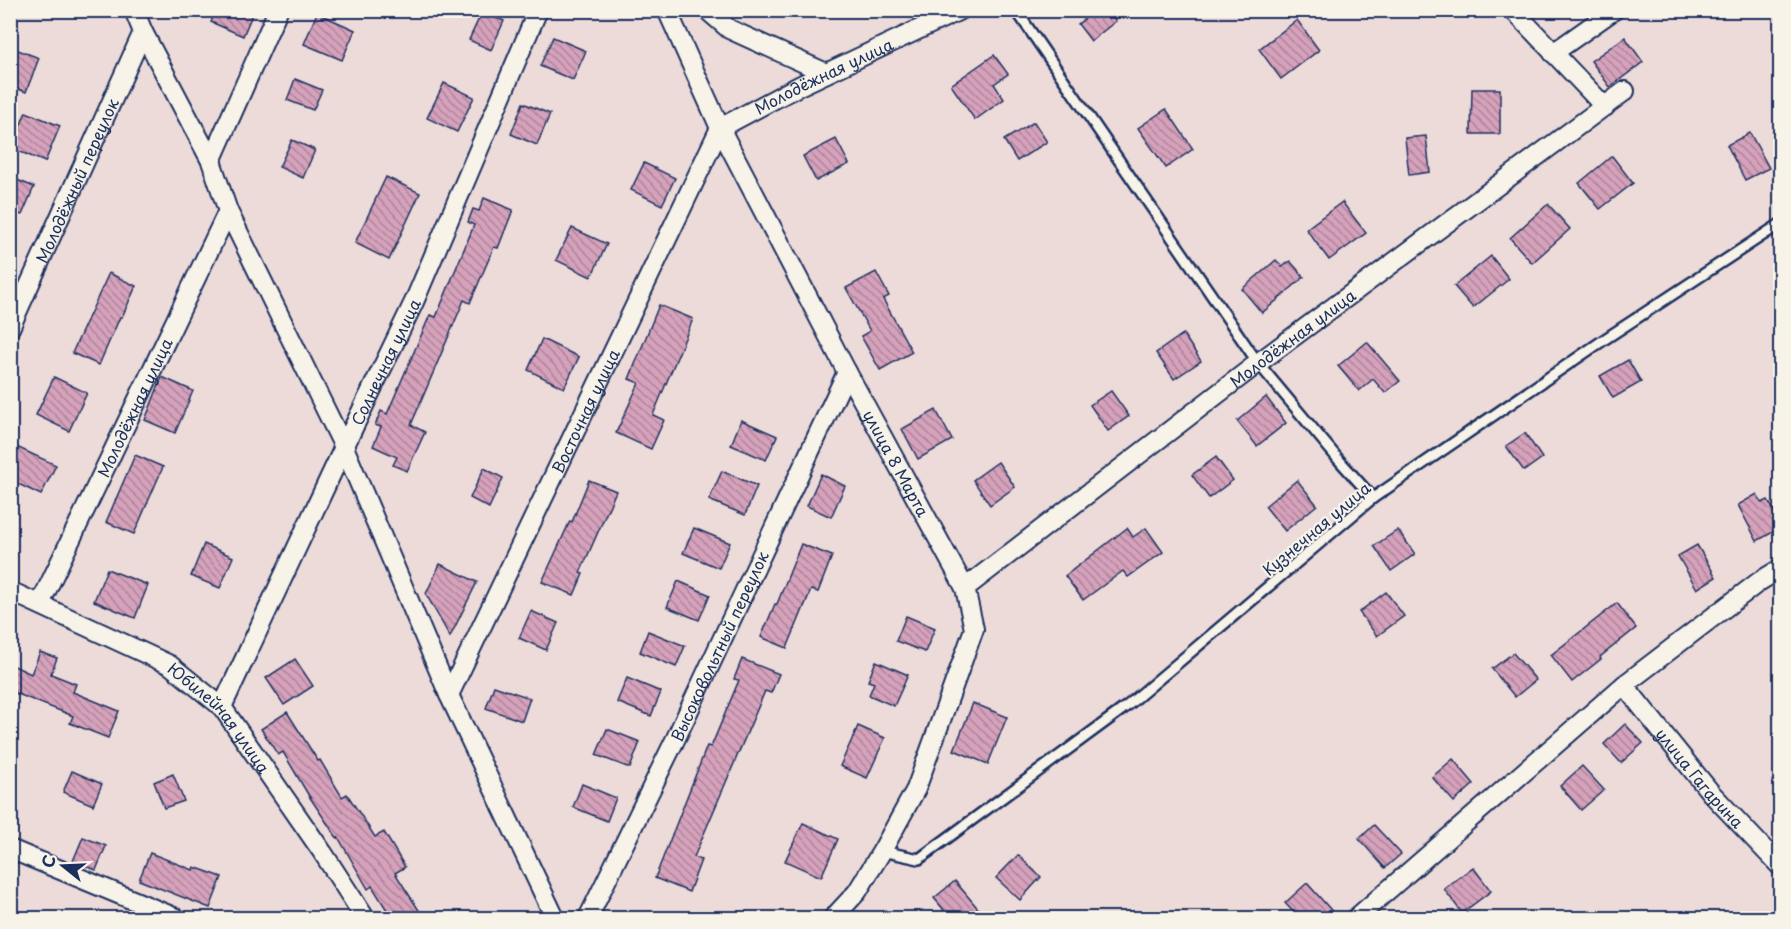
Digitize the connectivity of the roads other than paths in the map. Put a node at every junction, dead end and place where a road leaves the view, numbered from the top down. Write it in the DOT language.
graph roads {
  1 [pos="134,10"];
  2 [pos="278,10"];
  3 [pos="537,10"];
  4 [pos="667,10"];
  5 [pos="707,10"];
  6 [pos="960,10"];
  7 [pos="1016,10"];
  8 [pos="1513,10"];
  9 [pos="1614,10"];
  10 [pos="143,32"];
  11 [pos="1553,53"];
  12 [pos="826,73"];
  13 [pos="1625,91"];
  14 [pos="1605,107"];
  15 [pos="720,128"];
  16 [pos="211,161"];
  17 [pos="228,211"];
  18 [pos="1780,224"];
  19 [pos="10,327"];
  20 [pos="1258,363"];
  21 [pos="847,372"];
  22 [pos="344,447"];
  23 [pos="1373,498"];
  24 [pos="1780,569"];
  25 [pos="965,588"];
  26 [pos="10,591"];
  27 [pos="40,604"];
  28 [pos="1624,685"];
  29 [pos="449,695"];
  30 [pos="222,707"];
  31 [pos="10,849"];
  32 [pos="882,851"];
  33 [pos="1780,866"];
  34 [pos="176,918"];
  35 [pos="365,918"];
  36 [pos="555,918"];
  37 [pos="588,918"];
  38 [pos="833,918"];
  39 [pos="1356,918"];
  1 -- 10 [label="street"];
  2 -- 16 [label="street"];
  3 -- 22 [label="street, Солнечная улица"];
  4 -- 15 [label="street, улица 8 Марта"];
  5 -- 12 [label="street"];
  6 -- 12 [label="street, Молодёжная улица"];
  7 -- 20 [label="lane"];
  8 -- 11 [label="street"];
  9 -- 11 [label="street"];
  10 -- 16 [label="street"];
  10 -- 19 [label="street, Молодёжный переулок"];
  11 -- 14 [label="street"];
  12 -- 15 [label="street, Молодёжная улица"];
  13 -- 14 [label="street, Молодёжная улица"];
  14 -- 20 [label="street, Молодёжная улица"];
  15 -- 21 [label="street, улица 8 Марта"];
  15 -- 29 [label="street, Восточная улица"];
  16 -- 17 [label="street"];
  17 -- 22 [label="street"];
  17 -- 27 [label="street, Молодёжная улица"];
  18 -- 23 [label="lane, Кузнечная улица"];
  20 -- 23 [label="lane"];
  20 -- 25 [label="street, Молодёжная улица"];
  21 -- 25 [label="street, улица 8 Марта"];
  21 -- 37 [label="street, Высоковольтный переулок"];
  22 -- 29 [label="street"];
  22 -- 30 [label="street, Солнечная улица"];
  23 -- 32 [label="lane, Кузнечная улица"];
  24 -- 28 [label="street"];
  25 -- 32 [label="street, улица 8 Марта"];
  26 -- 27 [label="street, Юбилейная улица"];
  27 -- 30 [label="street, Юбилейная улица"];
  28 -- 33 [label="street, улица Гагарина"];
  28 -- 39 [label="street"];
  29 -- 36 [label="street"];
  30 -- 35 [label="street, Юбилейная улица"];
  31 -- 34 [label="street"];
  32 -- 38 [label="street, улица 8 Марта"];
}
